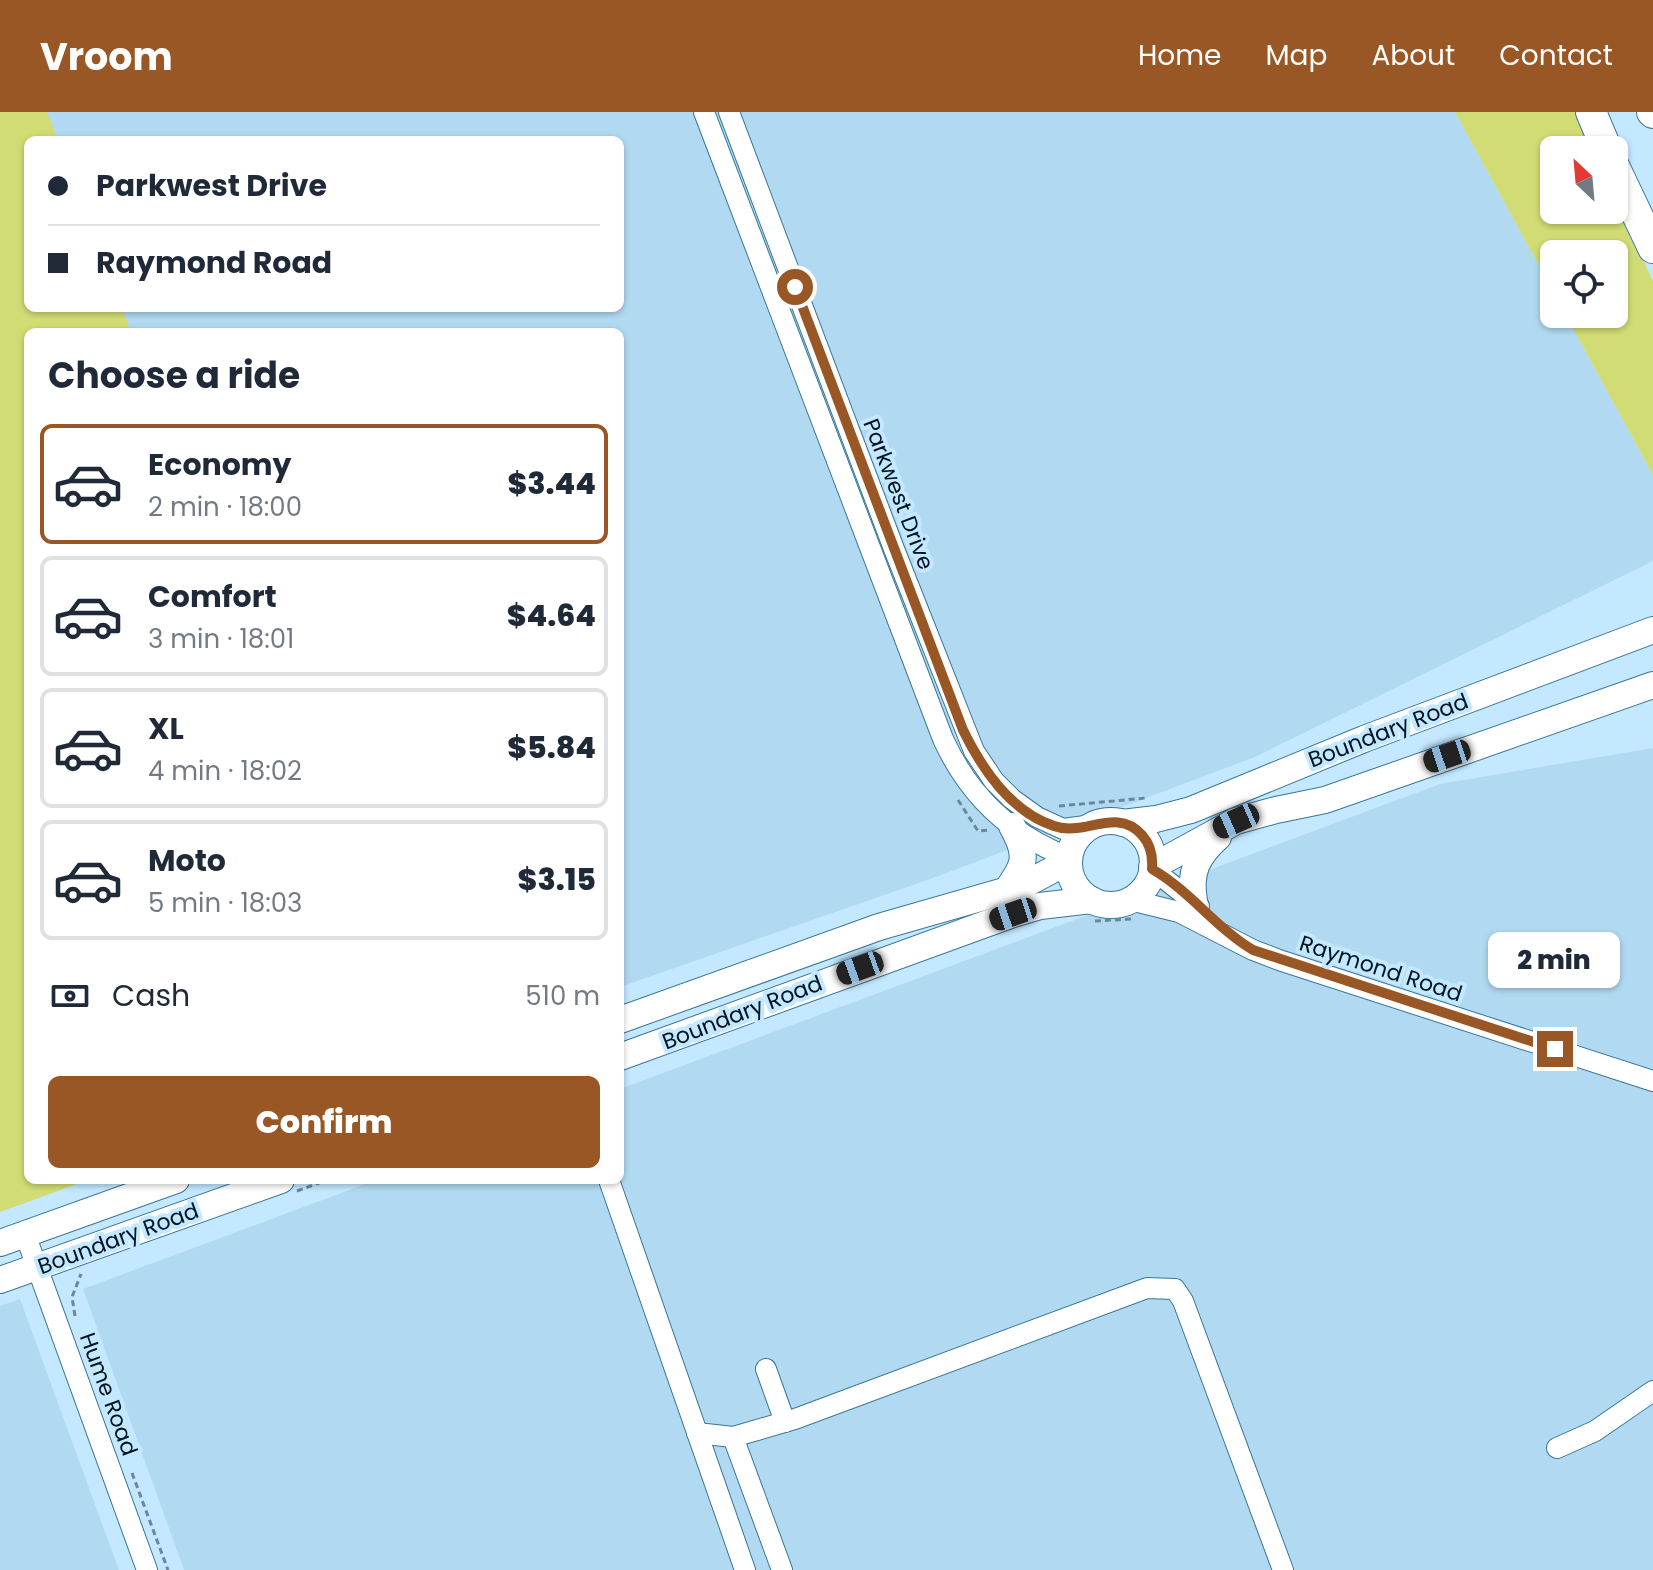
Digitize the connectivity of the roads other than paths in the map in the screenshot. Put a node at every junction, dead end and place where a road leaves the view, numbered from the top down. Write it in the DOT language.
graph roads {
  1 [pos="704,112"];
  2 [pos="729,112"];
  3 [pos="1591,112"];
  4 [pos="1601,136"];
  5 [pos="1628,195"];
  6 [pos="1653,248"];
  7 [pos="884,521"];
  8 [pos="863,529"];
  9 [pos="1653,630"];
  10 [pos="1653,685"];
  11 [pos="1236,821"];
  12 [pos="1122,823"];
  13 [pos="1093,825"];
  14 [pos="1012,826"];
  15 [pos="1069,859"];
  16 [pos="1152,868"];
  17 [pos="1006,891"];
  18 [pos="1092,900"];
  19 [pos="1130,900"];
  20 [pos="1194,901"];
  21 [pos="1233,938"];
  22 [pos="624,1019"];
  23 [pos="624,1056"];
  24 [pos="1653,1081"];
  25 [pos="165,1184"];
  26 [pos="610,1184"];
  27 [pos="285,1187"];
  28 [pos="25,1234"];
  29 [pos="0,1243"];
  30 [pos="37,1266"];
  31 [pos="0,1280"];
  32 [pos="766,1369"];
  33 [pos="1653,1391"];
  34 [pos="785,1422"];
  35 [pos="697,1433"];
  36 [pos="733,1437"];
  37 [pos="1557,1448"];
  38 [pos="147,1570"];
  39 [pos="745,1570"];
  40 [pos="782,1570"];
  41 [pos="1283,1570"];
  1 -- 8 [label="street, Parkwest Drive"];
  2 -- 7 [label="street, Parkwest Drive"];
  3 -- 4 [label="highway"];
  5 -- 6 [label="highway"];
  7 -- 8 [label="street"];
  7 -- 13 [label="street, Parkwest Drive"];
  8 -- 14 [label="street, Parkwest Drive"];
  9 -- 12 [label="main road, Boundary Road"];
  10 -- 11 [label="main road, Boundary Road"];
  11 -- 16 [label="main road, Boundary Road"];
  11 -- 20 [label="main road"];
  12 -- 13 [label="main road"];
  12 -- 16 [label="main road"];
  13 -- 15 [label="main road"];
  14 -- 15 [label="street, Parkwest Drive"];
  14 -- 17 [label="main road"];
  15 -- 17 [label="main road, Boundary Road"];
  15 -- 18 [label="main road"];
  16 -- 19 [label="main road"];
  16 -- 20 [label="street, Raymond Road"];
  17 -- 22 [label="main road, Boundary Road"];
  18 -- 19 [label="main road"];
  18 -- 23 [label="main road, Boundary Road"];
  19 -- 21 [label="street, Raymond Road"];
  20 -- 21 [label="street, Raymond Road"];
  21 -- 24 [label="street, Raymond Road"];
  25 -- 28 [label="main road, Boundary Road"];
  26 -- 35 [label="street"];
  27 -- 30 [label="main road, Boundary Road"];
  28 -- 29 [label="main road, Boundary Road"];
  28 -- 30 [label="street, Hume Road"];
  30 -- 31 [label="main road, Boundary Road"];
  30 -- 38 [label="street, Hume Road"];
  32 -- 34 [label="street"];
  33 -- 37 [label="street"];
  34 -- 36 [label="street"];
  34 -- 41 [label="street"];
  35 -- 36 [label="street"];
  35 -- 39 [label="street"];
  36 -- 40 [label="street"];
}
